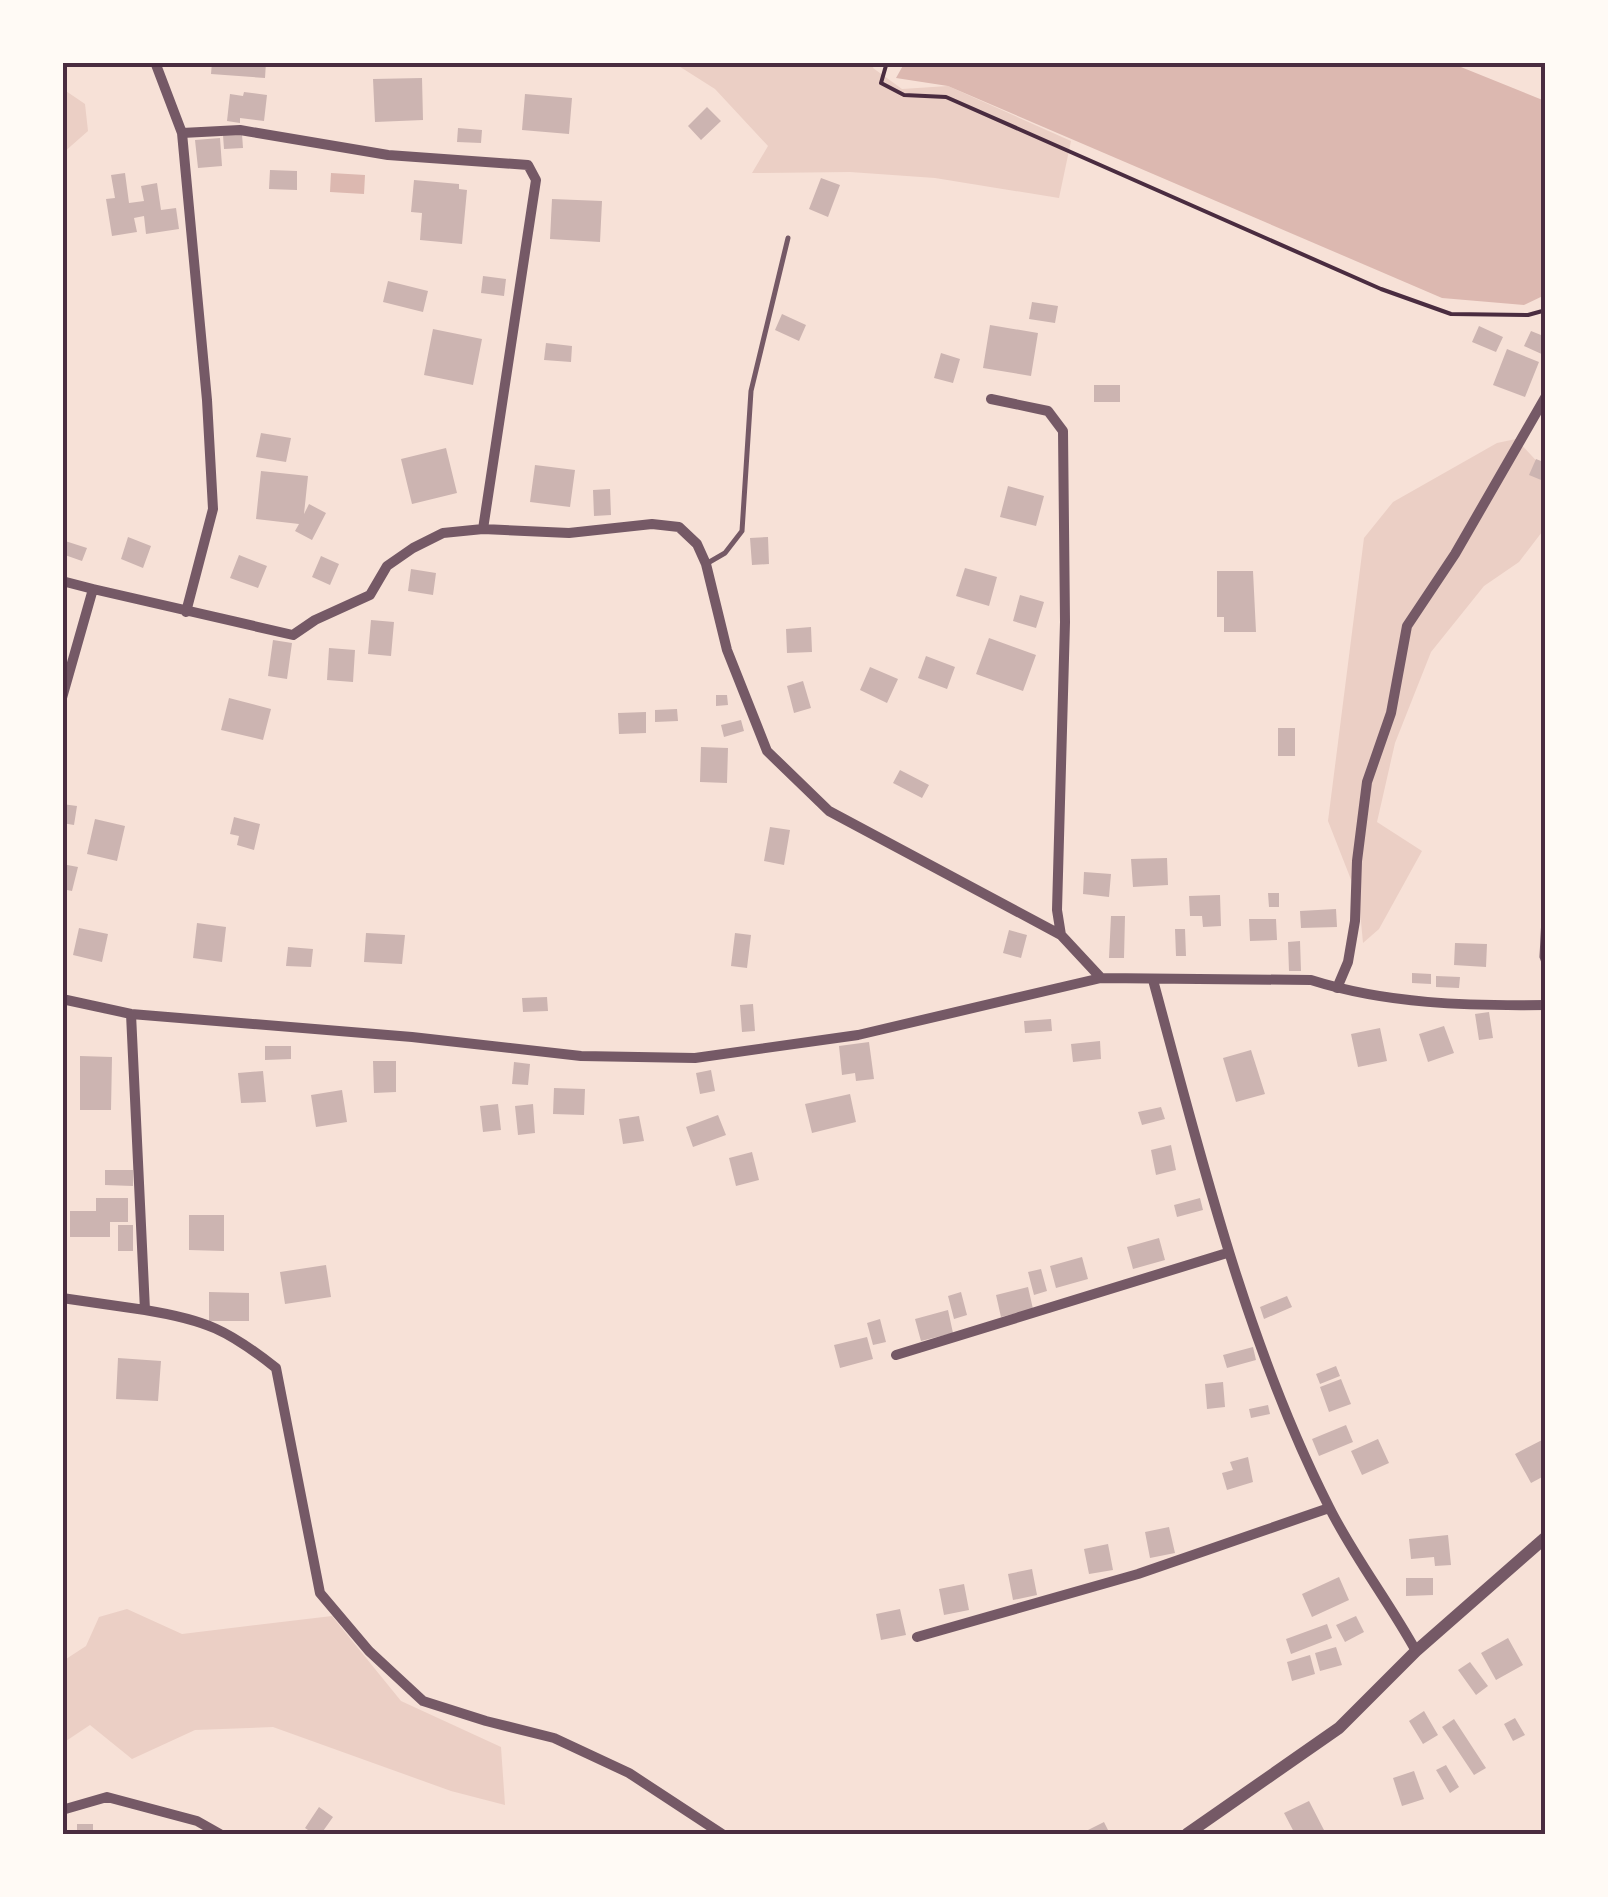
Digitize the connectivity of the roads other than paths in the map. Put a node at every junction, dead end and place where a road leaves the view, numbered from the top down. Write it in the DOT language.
graph roads {
  1 [pos="156,62"];
  2 [pos="182,132"];
  3 [pos="788,238"];
  4 [pos="1546,396"];
  5 [pos="991,399"];
  6 [pos="483,529"];
  7 [pos="706,564"];
  8 [pos="62,581"];
  9 [pos="93,589"];
  10 [pos="186,612"];
  11 [pos="62,698"];
  12 [pos="1546,878"];
  13 [pos="1062,935"];
  14 [pos="1546,968"];
  15 [pos="1101,978"];
  16 [pos="1153,980"];
  17 [pos="1338,988"];
  18 [pos="62,999"];
  19 [pos="1546,1006"];
  20 [pos="131,1014"];
  21 [pos="1227,1253"];
  22 [pos="62,1298"];
  23 [pos="145,1310"];
  24 [pos="896,1356"];
  25 [pos="1329,1508"];
  26 [pos="1546,1537"];
  27 [pos="918,1637"];
  28 [pos="1416,1651"];
  29 [pos="62,1810"];
  30 [pos="220,1834"];
  31 [pos="722,1834"];
  32 [pos="1187,1834"];
  1 -- 2 [label="street"];
  2 -- 6 [label="street"];
  2 -- 10 [label="street"];
  3 -- 7 [label="lane"];
  4 -- 17 [label="street"];
  5 -- 13 [label="street"];
  6 -- 7 [label="street"];
  6 -- 10 [label="street"];
  7 -- 13 [label="street"];
  8 -- 9 [label="street"];
  9 -- 10 [label="street"];
  9 -- 11 [label="street"];
  12 -- 14 [label="lane"];
  13 -- 15 [label="street"];
  15 -- 16 [label="street"];
  15 -- 20 [label="street"];
  16 -- 17 [label="street"];
  16 -- 21 [label="street"];
  17 -- 19 [label="street"];
  18 -- 20 [label="street"];
  20 -- 23 [label="street"];
  21 -- 24 [label="street"];
  21 -- 25 [label="street"];
  22 -- 23 [label="street"];
  23 -- 31 [label="street"];
  25 -- 27 [label="street"];
  25 -- 28 [label="street"];
  26 -- 28 [label="street"];
  28 -- 32 [label="street"];
  29 -- 30 [label="street"];
}
